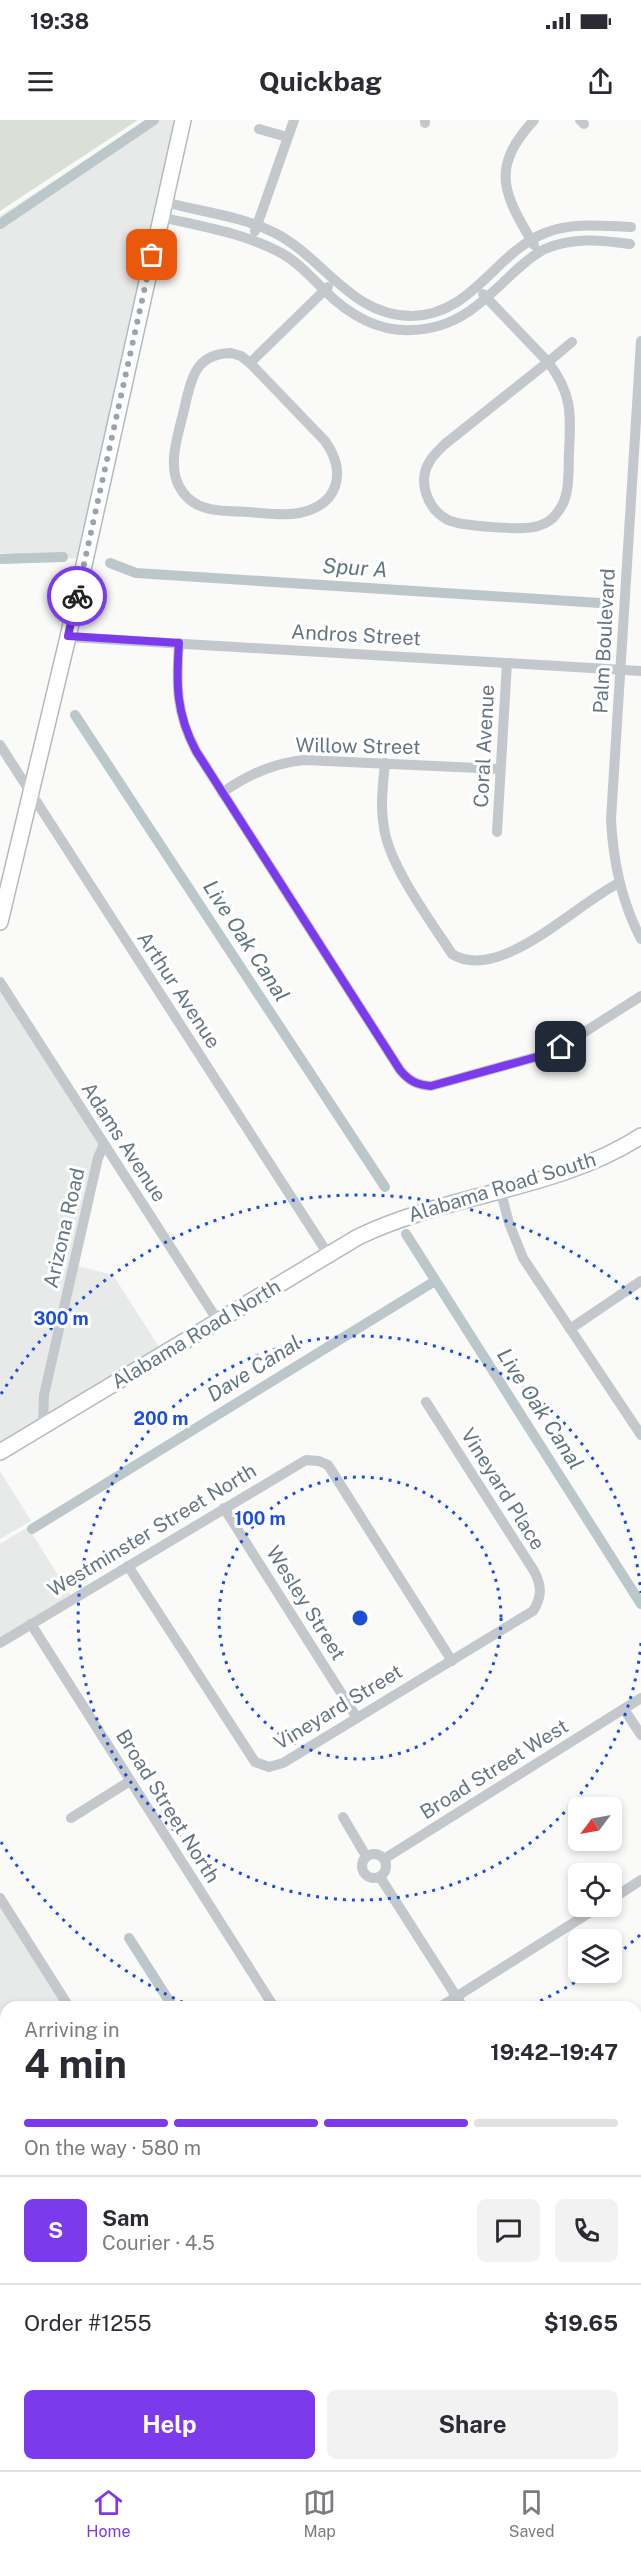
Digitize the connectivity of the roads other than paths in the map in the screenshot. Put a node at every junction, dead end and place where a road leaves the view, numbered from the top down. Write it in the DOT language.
graph roads {
  1 [pos="183,120"];
  2 [pos="294,120"];
  3 [pos="534,120"];
  4 [pos="259,129"];
  5 [pos="287,137"];
  6 [pos="163,210"];
  7 [pos="257,225"];
  8 [pos="600,226"];
  9 [pos="630,227"];
  10 [pos="253,240"];
  11 [pos="531,240"];
  12 [pos="600,240"];
  13 [pos="630,244"];
  14 [pos="538,253"];
  15 [pos="335,281"];
  16 [pos="477,288"];
  17 [pos="324,290"];
  18 [pos="487,299"];
  19 [pos="641,341"];
  20 [pos="572,342"];
  21 [pos="548,362"];
  22 [pos="250,363"];
  23 [pos="68,636"];
  24 [pos="179,643"];
  25 [pos="507,663"];
  26 [pos="621,670"];
  27 [pos="641,671"];
  28 [pos="0,745"];
  29 [pos="385,763"];
  30 [pos="500,769"];
  31 [pos="31,793"];
  32 [pos="222,793"];
  33 [pos="497,832"];
  34 [pos="619,883"];
  35 [pos="0,922"];
  36 [pos="641,939"];
  37 [pos="0,982"];
  38 [pos="641,996"];
  39 [pos="641,1137"];
  40 [pos="104,1144"];
  41 [pos="500,1189"];
  42 [pos="394,1220"];
  43 [pos="328,1254"];
  44 [pos="641,1281"];
  45 [pos="218,1321"];
  46 [pos="570,1329"];
  47 [pos="426,1402"];
  48 [pos="43,1427"];
  49 [pos="641,1435"];
  50 [pos="0,1452"];
  51 [pos="224,1508"];
  52 [pos="128,1566"];
  53 [pos="541,1599"];
  54 [pos="31,1624"];
  55 [pos="0,1643"];
  56 [pos="452,1660"];
  57 [pos="641,1698"];
  58 [pos="624,1709"];
  59 [pos="357,1718"];
  60 [pos="641,1735"];
  61 [pos="130,1781"];
  62 [pos="343,1817"];
  63 [pos="71,1818"];
  64 [pos="366,1856"];
  65 [pos="384,1859"];
  66 [pos="380,1877"];
  67 [pos="641,1880"];
  68 [pos="622,1892"];
  69 [pos="0,1898"];
  70 [pos="582,1917"];
  71 [pos="456,1996"];
  72 [pos="65,2001"];
  73 [pos="270,2001"];
  74 [pos="449,2001"];
  75 [pos="459,2001"];
  1 -- 6 [label="main road"];
  2 -- 5 [label="street"];
  3 -- 11 [label="street"];
  4 -- 5 [label="street"];
  5 -- 7 [label="street"];
  6 -- 7 [label="street"];
  6 -- 10 [label="street"];
  6 -- 23 [label="main road"];
  7 -- 10 [label="street"];
  7 -- 15 [label="street"];
  8 -- 9 [label="street"];
  8 -- 11 [label="street"];
  8 -- 12 [label="street"];
  10 -- 17 [label="street"];
  11 -- 14 [label="street"];
  11 -- 16 [label="street"];
  12 -- 13 [label="street"];
  12 -- 14 [label="street"];
  14 -- 18 [label="street"];
  15 -- 16 [label="street"];
  15 -- 17 [label="street"];
  16 -- 18 [label="street"];
  17 -- 18 [label="street"];
  17 -- 22 [label="street"];
  18 -- 21 [label="street"];
  19 -- 26 [label="street, Palm Boulevard"];
  20 -- 21 [label="street"];
  21 -- 21 [label="street"];
  22 -- 22 [label="street"];
  23 -- 24 [label="street, Andros Street"];
  23 -- 31 [label="main road"];
  24 -- 25 [label="street, Andros Street"];
  24 -- 32 [label="street"];
  25 -- 26 [label="street, Andros Street"];
  25 -- 30 [label="street, Coral Avenue"];
  26 -- 27 [label="street, Andros Street"];
  26 -- 34 [label="street, Palm Boulevard"];
  28 -- 31 [label="street, Arthur Avenue"];
  29 -- 30 [label="street, Willow Street"];
  29 -- 32 [label="street, Willow Street"];
  29 -- 34 [label="street"];
  30 -- 33 [label="street, Coral Avenue"];
  31 -- 35 [label="main road"];
  31 -- 43 [label="street, Arthur Avenue"];
  32 -- 38 [label="street"];
  34 -- 36 [label="street, Palm Boulevard"];
  37 -- 40 [label="street, Adams Avenue"];
  39 -- 41 [label="main road, Alabama Road South"];
  40 -- 45 [label="street, Adams Avenue"];
  40 -- 48 [label="street, Arizona Road"];
  41 -- 42 [label="main road, Alabama Road South"];
  41 -- 46 [label="street"];
  42 -- 43 [label="main road, Alabama Road North"];
  43 -- 45 [label="main road, Alabama Road North"];
  44 -- 46 [label="street"];
  45 -- 48 [label="main road, Alabama Road North"];
  46 -- 49 [label="street"];
  47 -- 53 [label="street, Vineyard Place"];
  48 -- 50 [label="main road, Alabama Road North"];
  51 -- 52 [label="street, Westminster Street North"];
  51 -- 56 [label="street, Westminster Street North"];
  51 -- 59 [label="street, Wesley Street"];
  52 -- 54 [label="street, Westminster Street North"];
  52 -- 59 [label="street, Vineyard Street"];
  53 -- 56 [label="street, Vineyard Street"];
  54 -- 55 [label="street, Westminster Street North"];
  54 -- 61 [label="street, Broad Street North"];
  56 -- 59 [label="street, Vineyard Street"];
  57 -- 58 [label="street, Broad Street West"];
  58 -- 60 [label="street"];
  58 -- 65 [label="street, Broad Street West"];
  61 -- 63 [label="street"];
  61 -- 73 [label="street, Broad Street North"];
  62 -- 64 [label="street"];
  64 -- 65 [label="street"];
  64 -- 66 [label="street"];
  65 -- 66 [label="street"];
  66 -- 71 [label="street"];
  67 -- 68 [label="street"];
  69 -- 72 [label="street"];
  70 -- 71 [label="street"];
  71 -- 74 [label="street"];
  71 -- 75 [label="street"];
}
